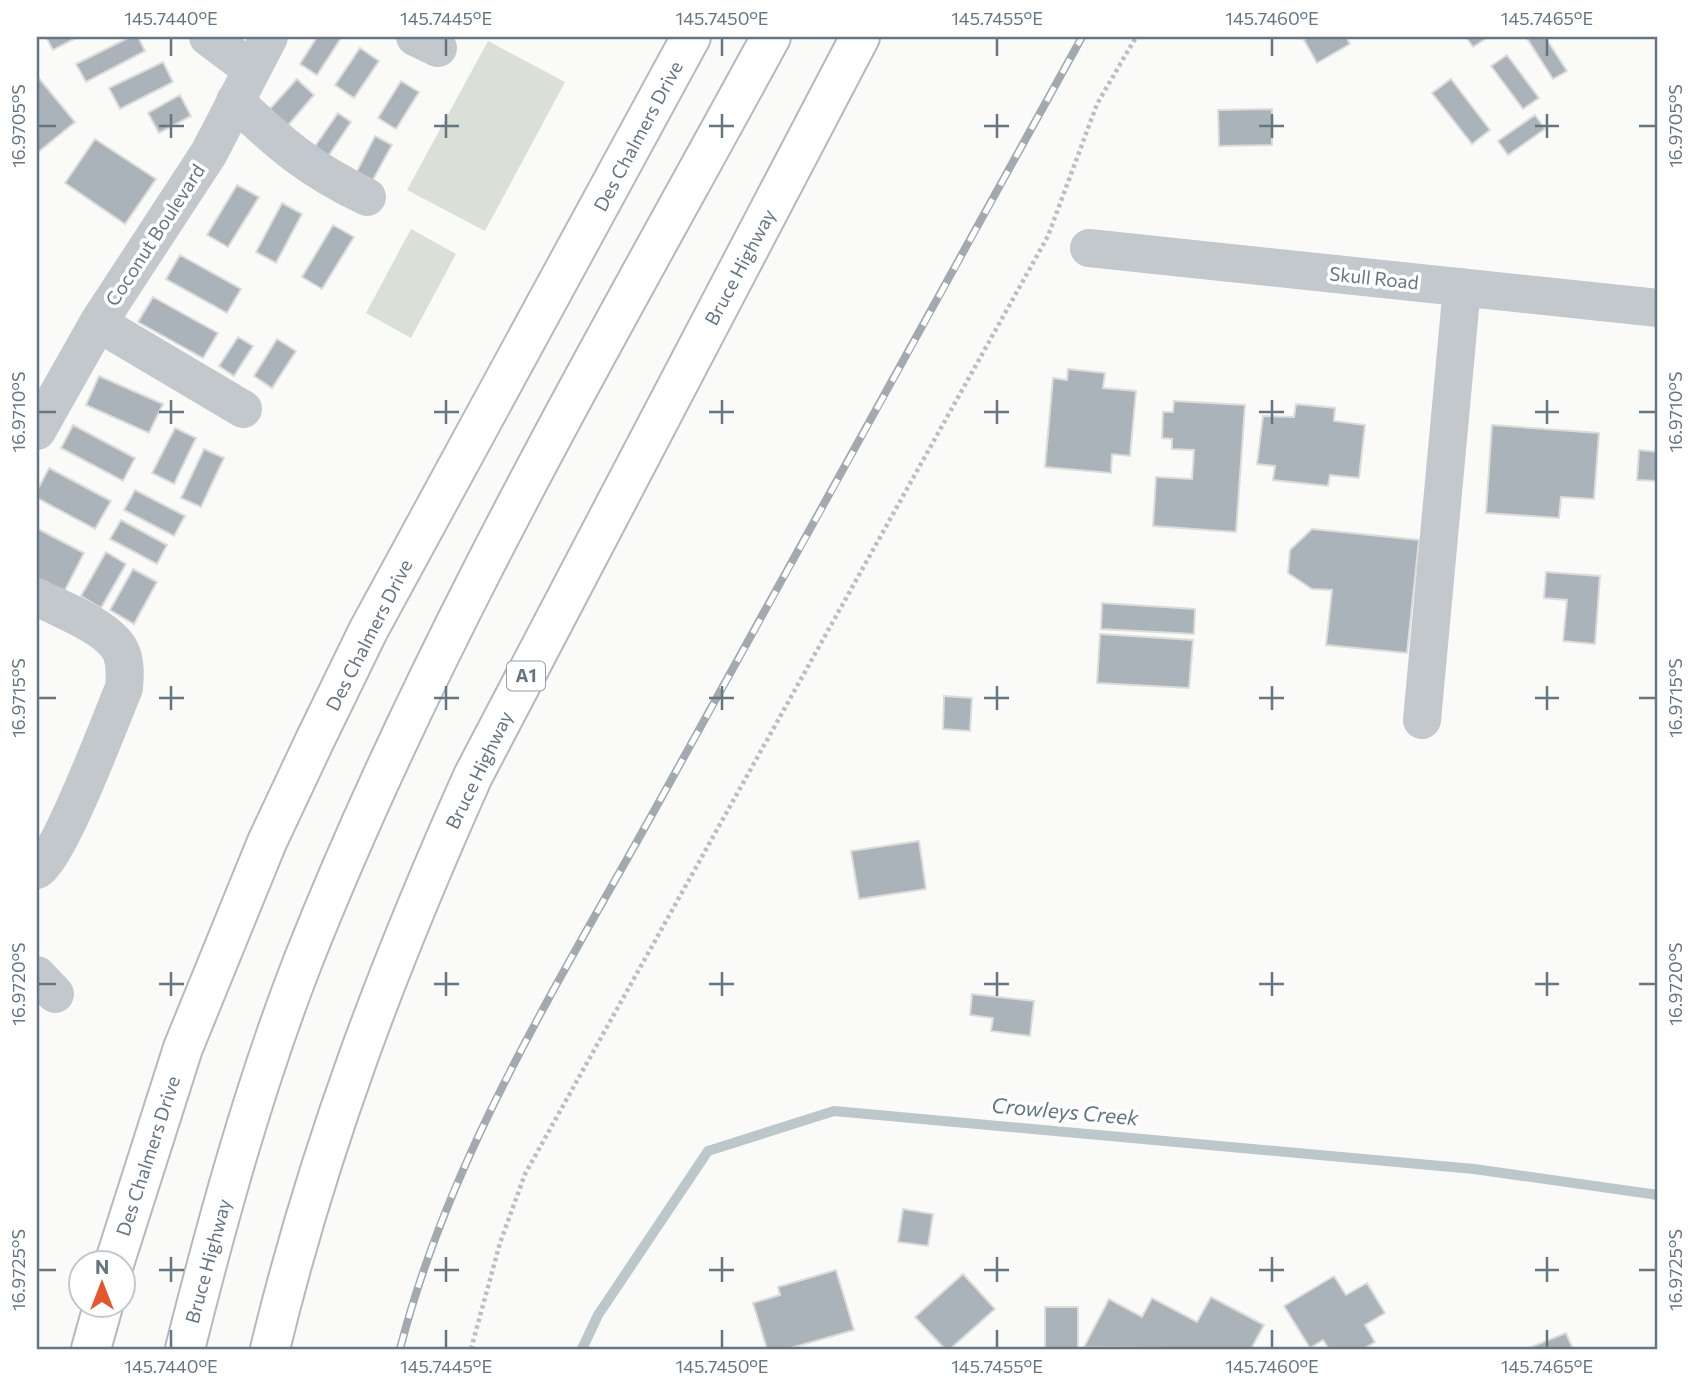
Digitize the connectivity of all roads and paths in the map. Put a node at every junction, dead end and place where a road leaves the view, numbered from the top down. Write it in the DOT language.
graph roads {
  1 [pos="208,37"];
  2 [pos="270,37"];
  3 [pos="691,37"];
  4 [pos="771,37"];
  5 [pos="860,37"];
  6 [pos="1136,37"];
  7 [pos="243,85"];
  8 [pos="367,197"];
  9 [pos="1089,248"];
  10 [pos="1462,287"];
  11 [pos="1658,308"];
  12 [pos="98,323"];
  13 [pos="243,409"];
  14 [pos="37,431"];
  15 [pos="37,597"];
  16 [pos="1422,720"];
  17 [pos="37,870"];
  18 [pos="118,1250"];
  19 [pos="99,1320"];
  20 [pos="91,1349"];
  21 [pos="185,1349"];
  22 [pos="270,1349"];
  23 [pos="471,1349"];
  1 -- 7 [label="street"];
  2 -- 7 [label="street, Coconut Boulevard"];
  3 -- 18 [label="main road, Des Chalmers Drive"];
  4 -- 21 [label="main road, Bruce Highway"];
  5 -- 22 [label="main road, Bruce Highway / A1"];
  6 -- 23 [label="path"];
  7 -- 8 [label="street"];
  7 -- 12 [label="street, Coconut Boulevard"];
  9 -- 10 [label="street, Skull Road"];
  10 -- 11 [label="street, Skull Road"];
  10 -- 16 [label="street"];
  12 -- 13 [label="street"];
  12 -- 14 [label="street, Coconut Boulevard"];
  15 -- 17 [label="street"];
  19 -- 20 [label="main road"];
}
